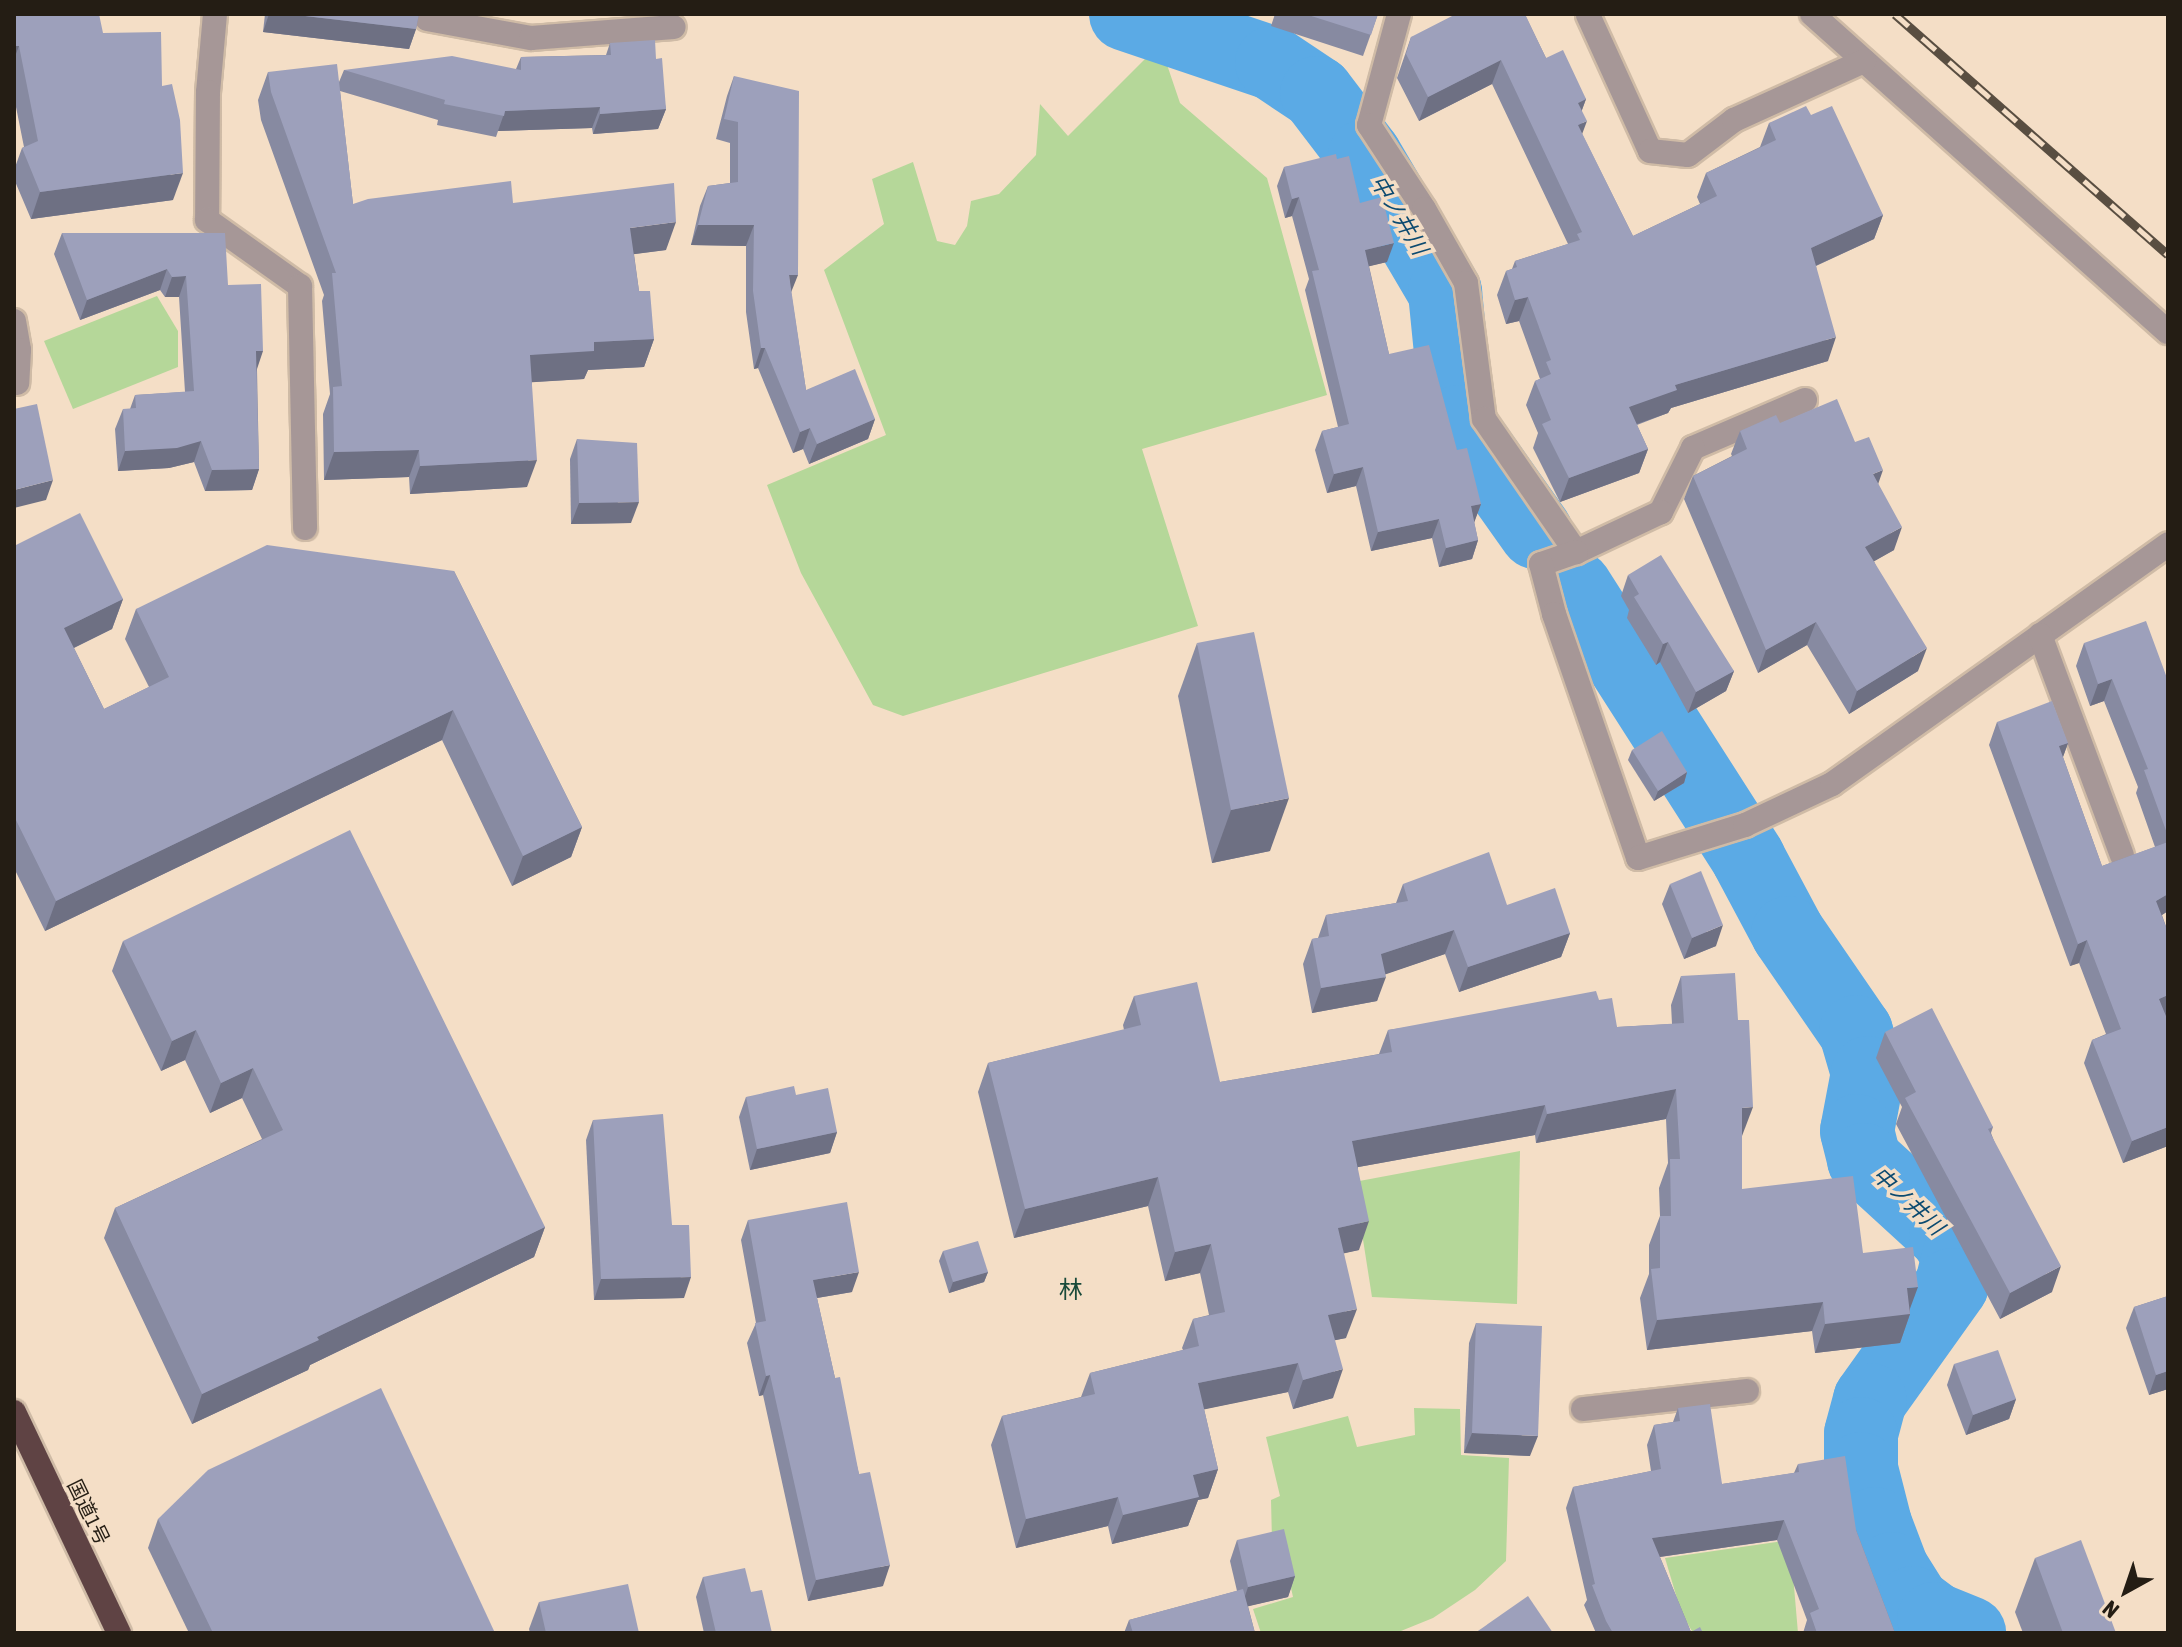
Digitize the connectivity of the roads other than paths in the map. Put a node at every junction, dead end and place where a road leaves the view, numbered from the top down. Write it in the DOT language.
graph roads {
  1 [pos="215,14"];
  2 [pos="1399,14"];
  3 [pos="1812,14"];
  4 [pos="1588,15"];
  5 [pos="427,19"];
  6 [pos="674,27"];
  7 [pos="1864,61"];
  8 [pos="14,321"];
  9 [pos="2168,332"];
  10 [pos="17,383"];
  11 [pos="1805,400"];
  12 [pos="305,528"];
  13 [pos="2168,544"];
  14 [pos="1576,552"];
  15 [pos="2040,635"];
  16 [pos="2122,855"];
  17 [pos="1747,1391"];
  18 [pos="1583,1409"];
  19 [pos="14,1412"];
  20 [pos="119,1633"];
  1 -- 12 [label="street"];
  2 -- 14 [label="street"];
  3 -- 7 [label="street"];
  4 -- 7 [label="street"];
  5 -- 6 [label="street"];
  7 -- 9 [label="street"];
  8 -- 10 [label="street"];
  11 -- 14 [label="street"];
  13 -- 15 [label="street"];
  14 -- 15 [label="street"];
  15 -- 16 [label="street"];
  17 -- 18 [label="street"];
  19 -- 20 [label="highway, 国道1号"];
}
